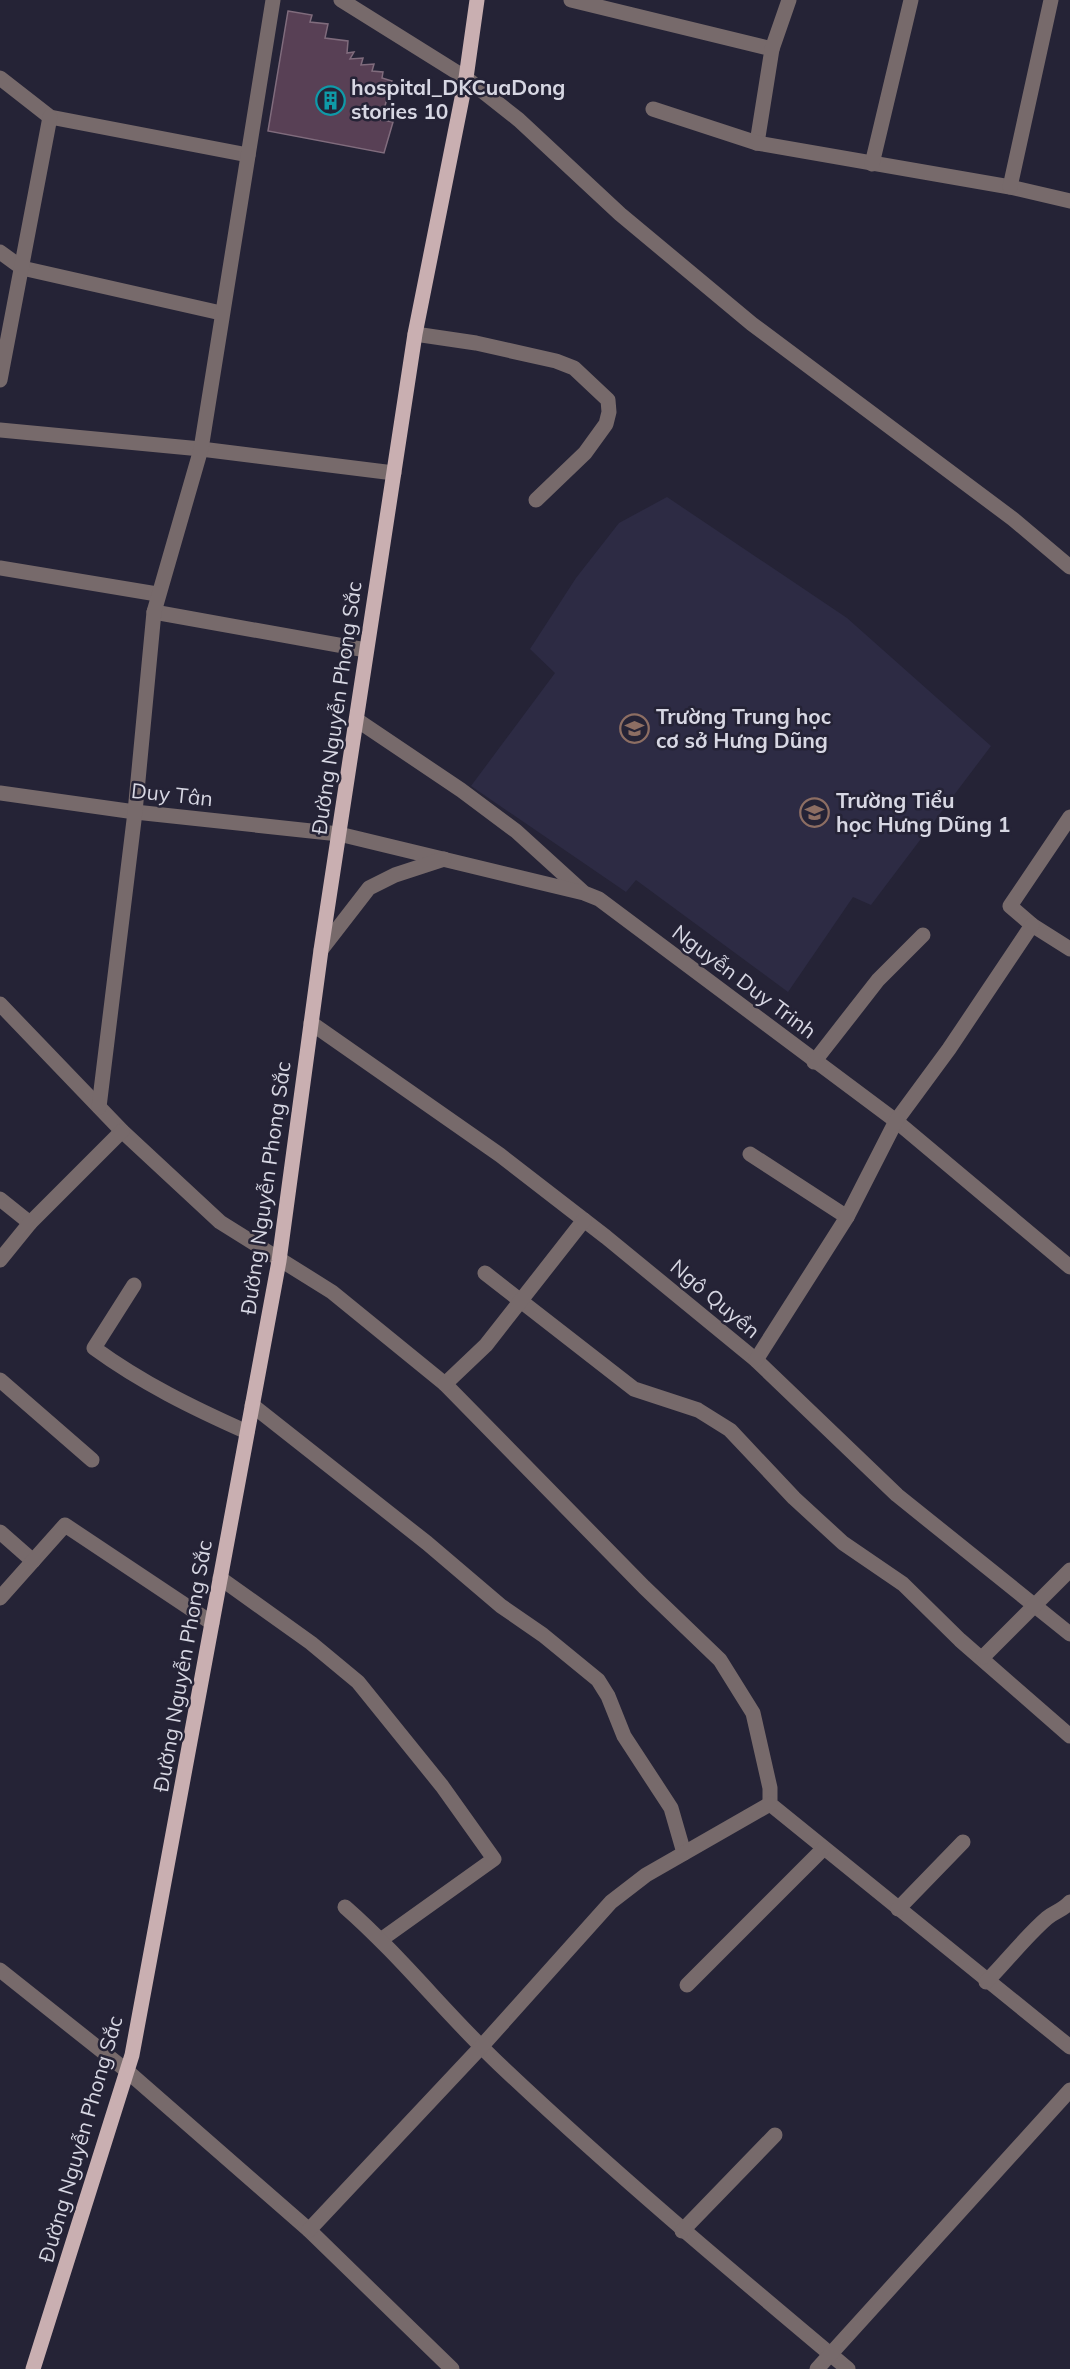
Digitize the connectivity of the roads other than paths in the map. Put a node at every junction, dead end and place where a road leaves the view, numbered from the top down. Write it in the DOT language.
graph roads {
  1 [pos="273,0"];
  2 [pos="341,0"];
  3 [pos="477,0"];
  4 [pos="571,0"];
  5 [pos="789,0"];
  6 [pos="911,0"];
  7 [pos="1051,0"];
  8 [pos="772,49"];
  9 [pos="0,78"];
  10 [pos="466,78"];
  11 [pos="653,109"];
  12 [pos="50,117"];
  13 [pos="757,144"];
  14 [pos="248,155"];
  15 [pos="872,164"];
  16 [pos="1010,187"];
  17 [pos="1070,201"];
  18 [pos="0,252"];
  19 [pos="22,268"];
  20 [pos="221,313"];
  21 [pos="416,334"];
  22 [pos="0,380"];
  23 [pos="0,430"];
  24 [pos="201,449"];
  25 [pos="394,473"];
  26 [pos="536,500"];
  27 [pos="1070,567"];
  28 [pos="0,568"];
  29 [pos="157,594"];
  30 [pos="154,612"];
  31 [pos="366,650"];
  32 [pos="357,720"];
  33 [pos="0,793"];
  34 [pos="135,812"];
  35 [pos="1070,817"];
  36 [pos="339,834"];
  37 [pos="446,858"];
  38 [pos="584,892"];
  39 [pos="1032,925"];
  40 [pos="923,935"];
  41 [pos="1070,949"];
  42 [pos="321,950"];
  43 [pos="0,1004"];
  44 [pos="311,1023"];
  45 [pos="814,1062"];
  46 [pos="99,1107"];
  47 [pos="896,1121"];
  48 [pos="122,1131"];
  49 [pos="750,1154"];
  50 [pos="0,1199"];
  51 [pos="847,1217"];
  52 [pos="584,1220"];
  53 [pos="30,1223"];
  54 [pos="0,1260"];
  55 [pos="279,1261"];
  56 [pos="1070,1268"];
  57 [pos="485,1273"];
  58 [pos="134,1285"];
  59 [pos="521,1302"];
  60 [pos="756,1360"];
  61 [pos="0,1380"];
  62 [pos="445,1384"];
  63 [pos="252,1405"];
  64 [pos="247,1432"];
  65 [pos="92,1460"];
  66 [pos="0,1532"];
  67 [pos="33,1561"];
  68 [pos="1070,1570"];
  69 [pos="220,1578"];
  70 [pos="0,1598"];
  71 [pos="1035,1605"];
  72 [pos="212,1623"];
  73 [pos="1070,1634"];
  74 [pos="983,1657"];
  75 [pos="1070,1736"];
  76 [pos="770,1804"];
  77 [pos="963,1842"];
  78 [pos="824,1849"];
  79 [pos="684,1854"];
  80 [pos="1070,1902"];
  81 [pos="345,1907"];
  82 [pos="898,1909"];
  83 [pos="382,1939"];
  84 [pos="0,1971"];
  85 [pos="987,1982"];
  86 [pos="687,1985"];
  87 [pos="481,2047"];
  88 [pos="1070,2047"];
  89 [pos="127,2071"];
  90 [pos="1070,2090"];
  91 [pos="775,2135"];
  92 [pos="309,2230"];
  93 [pos="682,2231"];
  94 [pos="830,2354"];
  95 [pos="33,2369"];
  96 [pos="452,2369"];
  97 [pos="817,2369"];
  98 [pos="848,2369"];
  1 -- 14 [label="street"];
  2 -- 10 [label="street"];
  3 -- 10 [label="main road, Đường Nguyễn Phong Sắc"];
  4 -- 8 [label="street"];
  5 -- 8 [label="street"];
  6 -- 15 [label="street"];
  7 -- 16 [label="street"];
  8 -- 13 [label="street"];
  9 -- 12 [label="street"];
  10 -- 21 [label="main road, Đường Nguyễn Phong Sắc"];
  10 -- 27 [label="street"];
  11 -- 13 [label="street"];
  12 -- 14 [label="street"];
  12 -- 19 [label="street"];
  13 -- 15 [label="street"];
  14 -- 20 [label="street"];
  15 -- 16 [label="street"];
  16 -- 17 [label="street"];
  18 -- 19 [label="street"];
  19 -- 20 [label="street"];
  19 -- 22 [label="street"];
  20 -- 24 [label="street"];
  21 -- 25 [label="main road, Đường Nguyễn Phong Sắc"];
  21 -- 26 [label="street"];
  23 -- 24 [label="street"];
  24 -- 25 [label="street"];
  24 -- 29 [label="street"];
  25 -- 31 [label="main road, Đường Nguyễn Phong Sắc"];
  28 -- 29 [label="street"];
  29 -- 30 [label="street"];
  30 -- 31 [label="street"];
  30 -- 34 [label="street"];
  31 -- 32 [label="main road, Đường Nguyễn Phong Sắc"];
  32 -- 36 [label="main road, Đường Nguyễn Phong Sắc"];
  32 -- 38 [label="street"];
  33 -- 34 [label="street, Duy Tân"];
  34 -- 36 [label="street, Duy Tân"];
  34 -- 46 [label="street"];
  35 -- 39 [label="street"];
  36 -- 37 [label="street, Nguyễn Duy Trinh"];
  36 -- 42 [label="main road, Đường Nguyễn Phong Sắc"];
  37 -- 38 [label="street, Nguyễn Duy Trinh"];
  37 -- 42 [label="street"];
  38 -- 45 [label="street, Nguyễn Duy Trinh"];
  39 -- 41 [label="street"];
  39 -- 47 [label="street"];
  40 -- 45 [label="street"];
  42 -- 44 [label="main road, Đường Nguyễn Phong Sắc"];
  43 -- 46 [label="street"];
  44 -- 52 [label="street, Ngô Quyền"];
  44 -- 55 [label="main road, Đường Nguyễn Phong Sắc"];
  45 -- 47 [label="street, Nguyễn Duy Trinh"];
  46 -- 48 [label="street"];
  47 -- 51 [label="street"];
  47 -- 56 [label="street, Nguyễn Duy Trinh"];
  48 -- 53 [label="street"];
  48 -- 55 [label="street"];
  49 -- 51 [label="street"];
  50 -- 53 [label="street"];
  51 -- 60 [label="street"];
  52 -- 59 [label="street"];
  52 -- 60 [label="street, Ngô Quyền"];
  53 -- 54 [label="street"];
  55 -- 62 [label="street"];
  55 -- 63 [label="main road, Đường Nguyễn Phong Sắc"];
  57 -- 59 [label="street"];
  58 -- 64 [label="street"];
  59 -- 62 [label="street"];
  59 -- 74 [label="street"];
  60 -- 71 [label="street, Ngô Quyền"];
  61 -- 65 [label="street"];
  62 -- 76 [label="street"];
  63 -- 64 [label="main road, Đường Nguyễn Phong Sắc"];
  63 -- 79 [label="street"];
  64 -- 69 [label="main road, Đường Nguyễn Phong Sắc"];
  66 -- 67 [label="street"];
  67 -- 70 [label="street"];
  67 -- 72 [label="street"];
  68 -- 71 [label="street"];
  69 -- 72 [label="main road, Đường Nguyễn Phong Sắc"];
  69 -- 83 [label="street"];
  71 -- 73 [label="street, Ngô Quyền"];
  71 -- 74 [label="street"];
  72 -- 89 [label="main road, Đường Nguyễn Phong Sắc"];
  74 -- 75 [label="street"];
  76 -- 78 [label="street"];
  76 -- 79 [label="street"];
  77 -- 82 [label="street"];
  78 -- 82 [label="street"];
  78 -- 86 [label="street"];
  79 -- 87 [label="street"];
  80 -- 85 [label="street"];
  81 -- 83 [label="street"];
  82 -- 85 [label="street"];
  83 -- 87 [label="street"];
  84 -- 89 [label="street"];
  85 -- 88 [label="street"];
  87 -- 92 [label="street"];
  87 -- 93 [label="street"];
  89 -- 92 [label="street"];
  89 -- 95 [label="main road, Đường Nguyễn Phong Sắc"];
  90 -- 94 [label="street"];
  91 -- 93 [label="street"];
  92 -- 96 [label="street"];
  93 -- 94 [label="street"];
  94 -- 97 [label="street"];
  94 -- 98 [label="street"];
}
